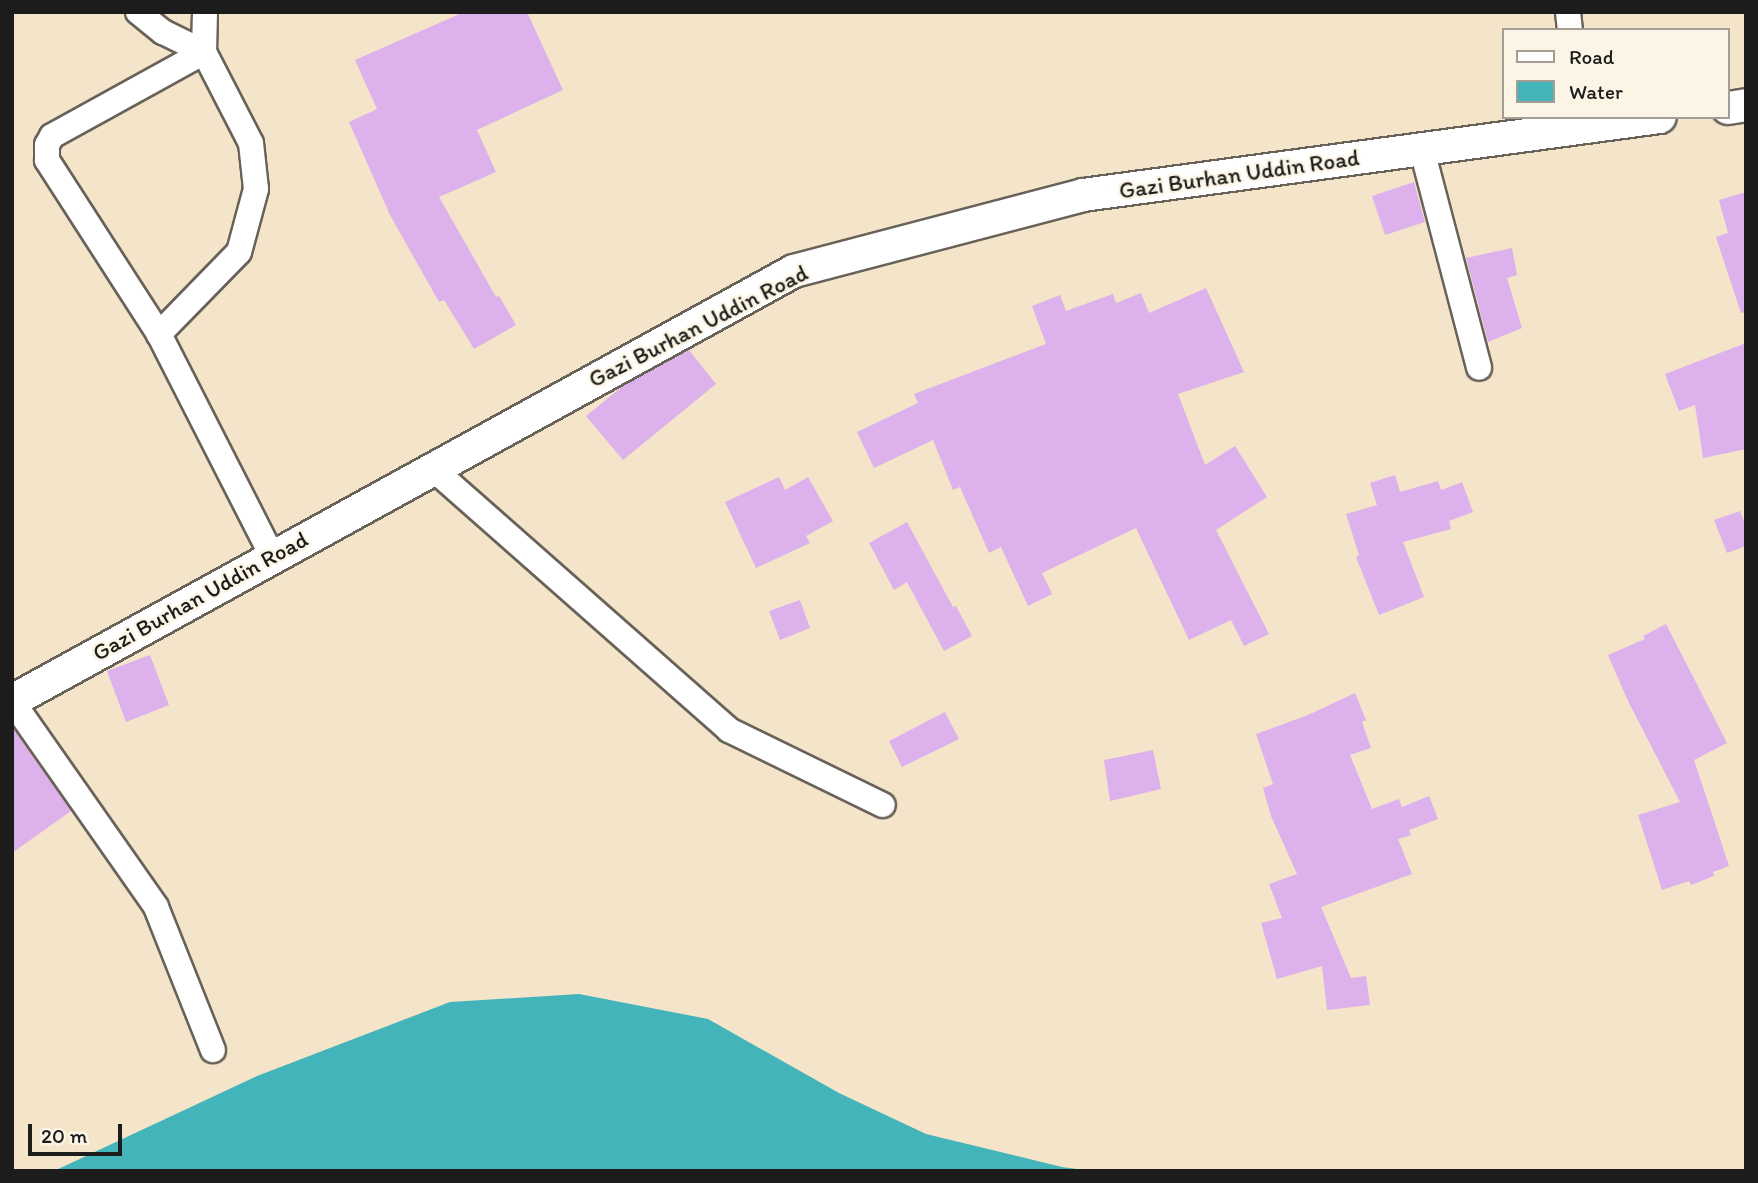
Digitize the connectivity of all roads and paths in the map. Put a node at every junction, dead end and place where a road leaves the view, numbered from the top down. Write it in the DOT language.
graph roads {
  1 [pos="138,12"];
  2 [pos="205,12"];
  3 [pos="204,52"];
  4 [pos="1628,119"];
  5 [pos="1579,122"];
  6 [pos="1422,150"];
  7 [pos="159,334"];
  8 [pos="1479,368"];
  9 [pos="432,468"];
  10 [pos="272,556"];
  11 [pos="12,701"];
  12 [pos="883,805"];
  13 [pos="213,1050"];
  1 -- 3 [label="street"];
  2 -- 3 [label="street"];
  3 -- 7 [label="street"];
  3 -- 7 [label="street"];
  4 -- 5 [label="street, Gazi Burhan Uddin Road"];
  5 -- 6 [label="street, Gazi Burhan Uddin Road"];
  6 -- 8 [label="street"];
  6 -- 9 [label="street, Gazi Burhan Uddin Road"];
  7 -- 10 [label="street"];
  9 -- 10 [label="street, Gazi Burhan Uddin Road"];
  9 -- 12 [label="street"];
  10 -- 11 [label="street, Gazi Burhan Uddin Road"];
  11 -- 13 [label="street"];
}
